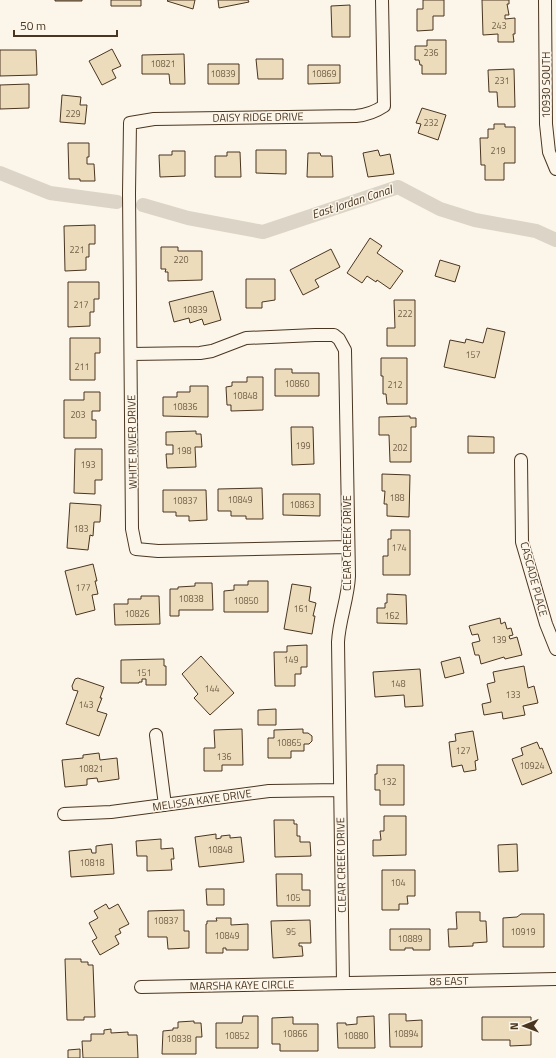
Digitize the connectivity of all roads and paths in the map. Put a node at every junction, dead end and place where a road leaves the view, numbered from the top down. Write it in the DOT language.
graph roads {
  1 [pos="382,0"];
  2 [pos="545,0"];
  3 [pos="551,13"];
  4 [pos="130,123"];
  5 [pos="556,169"];
  6 [pos="131,354"];
  7 [pos="521,460"];
  8 [pos="348,547"];
  9 [pos="556,649"];
  10 [pos="156,735"];
  11 [pos="340,790"];
  12 [pos="166,805"];
  13 [pos="64,814"];
  14 [pos="556,979"];
  15 [pos="342,983"];
  16 [pos="141,987"];
  1 -- 4 [label="street, DAISY RIDGE DRIVE"];
  2 -- 3 [label="street, 10930 SOUTH"];
  3 -- 5 [label="street, 10930 SOUTH"];
  4 -- 6 [label="street, WHITE RIVER DRIVE"];
  6 -- 8 [label="street, WHITE RIVER DRIVE"];
  6 -- 8 [label="street, CLEAR CREEK DRIVE"];
  7 -- 9 [label="street, CASCADE PLACE"];
  8 -- 11 [label="street, CLEAR CREEK DRIVE"];
  10 -- 12 [label="street"];
  11 -- 12 [label="street, MELISSA KAYE DRIVE"];
  11 -- 15 [label="street, CLEAR CREEK DRIVE"];
  12 -- 13 [label="street, MELISSA KAYE DRIVE"];
  14 -- 15 [label="street, 85 EAST"];
  15 -- 16 [label="street, MARSHA KAYE CIRCLE"];
}
